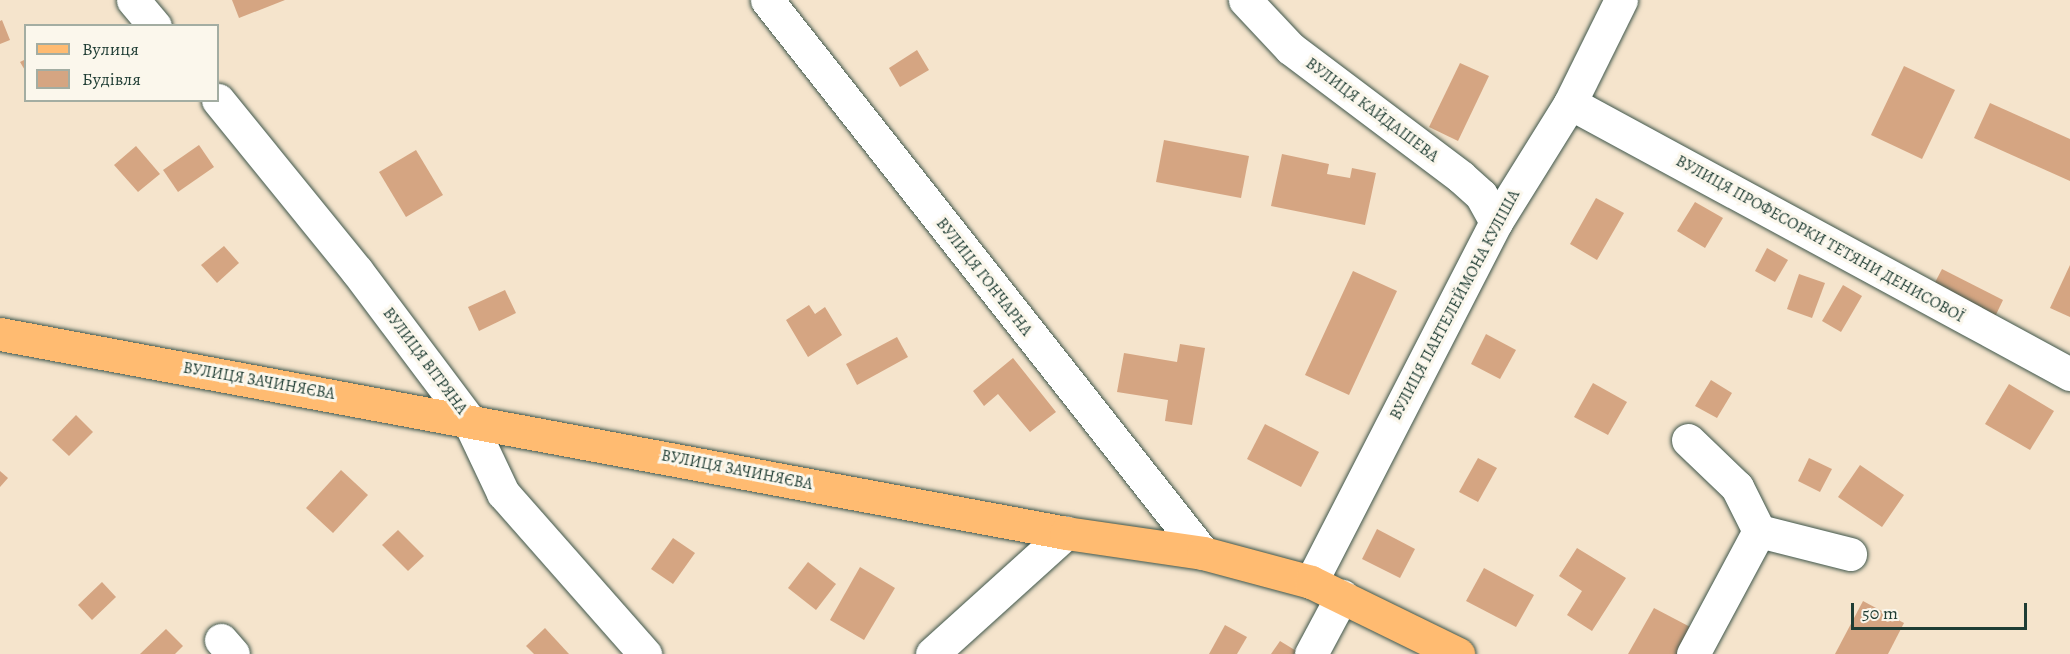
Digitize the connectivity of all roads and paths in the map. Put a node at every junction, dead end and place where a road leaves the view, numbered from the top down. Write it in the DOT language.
graph roads {
  1 [pos="133,0"];
  2 [pos="767,0"];
  3 [pos="1245,0"];
  4 [pos="1621,0"];
  5 [pos="153,24"];
  6 [pos="219,101"];
  7 [pos="1570,102"];
  8 [pos="1496,222"];
  9 [pos="0,334"];
  10 [pos="2070,375"];
  11 [pos="468,419"];
  12 [pos="1688,440"];
  13 [pos="1759,531"];
  14 [pos="1066,533"];
  15 [pos="1203,554"];
  16 [pos="1850,554"];
  17 [pos="1311,582"];
  18 [pos="1342,596"];
  19 [pos="645,654"];
  20 [pos="932,654"];
  21 [pos="1311,654"];
  22 [pos="1458,654"];
  23 [pos="1693,654"];
  1 -- 5 [label="street"];
  2 -- 15 [label="street, ВУЛИЦЯ ГОНЧАРНА"];
  3 -- 8 [label="street, ВУЛИЦЯ КАЙДАШЕВА"];
  4 -- 7 [label="street, ВУЛИЦЯ ПАНТЕЛЕЙМОНА КУЛІША"];
  6 -- 11 [label="street, ВУЛИЦЯ ВІТРЯНА"];
  7 -- 8 [label="street, ВУЛИЦЯ ПАНТЕЛЕЙМОНА КУЛІША"];
  7 -- 10 [label="street, ВУЛИЦЯ ПРОФЕСОРКИ ТЕТЯНИ ДЕНИСОВОЇ"];
  8 -- 17 [label="street, ВУЛИЦЯ ПАНТЕЛЕЙМОНА КУЛІША"];
  9 -- 11 [label="main road, ВУЛИЦЯ ЗАЧИНЯЄВА"];
  11 -- 14 [label="main road, ВУЛИЦЯ ЗАЧИНЯЄВА"];
  11 -- 19 [label="street, ВУЛИЦЯ ВІТРЯНА"];
  12 -- 13 [label="street"];
  13 -- 16 [label="street"];
  13 -- 23 [label="street"];
  14 -- 15 [label="main road, ВУЛИЦЯ ЗАЧИНЯЄВА"];
  14 -- 20 [label="street"];
  15 -- 17 [label="main road, ВУЛИЦЯ ЗАЧИНЯЄВА"];
  17 -- 18 [label="main road, ВУЛИЦЯ ЗАЧИНЯЄВА"];
  18 -- 21 [label="street"];
  18 -- 22 [label="main road, ВУЛИЦЯ ЗАЧИНЯЄВА"];
}
